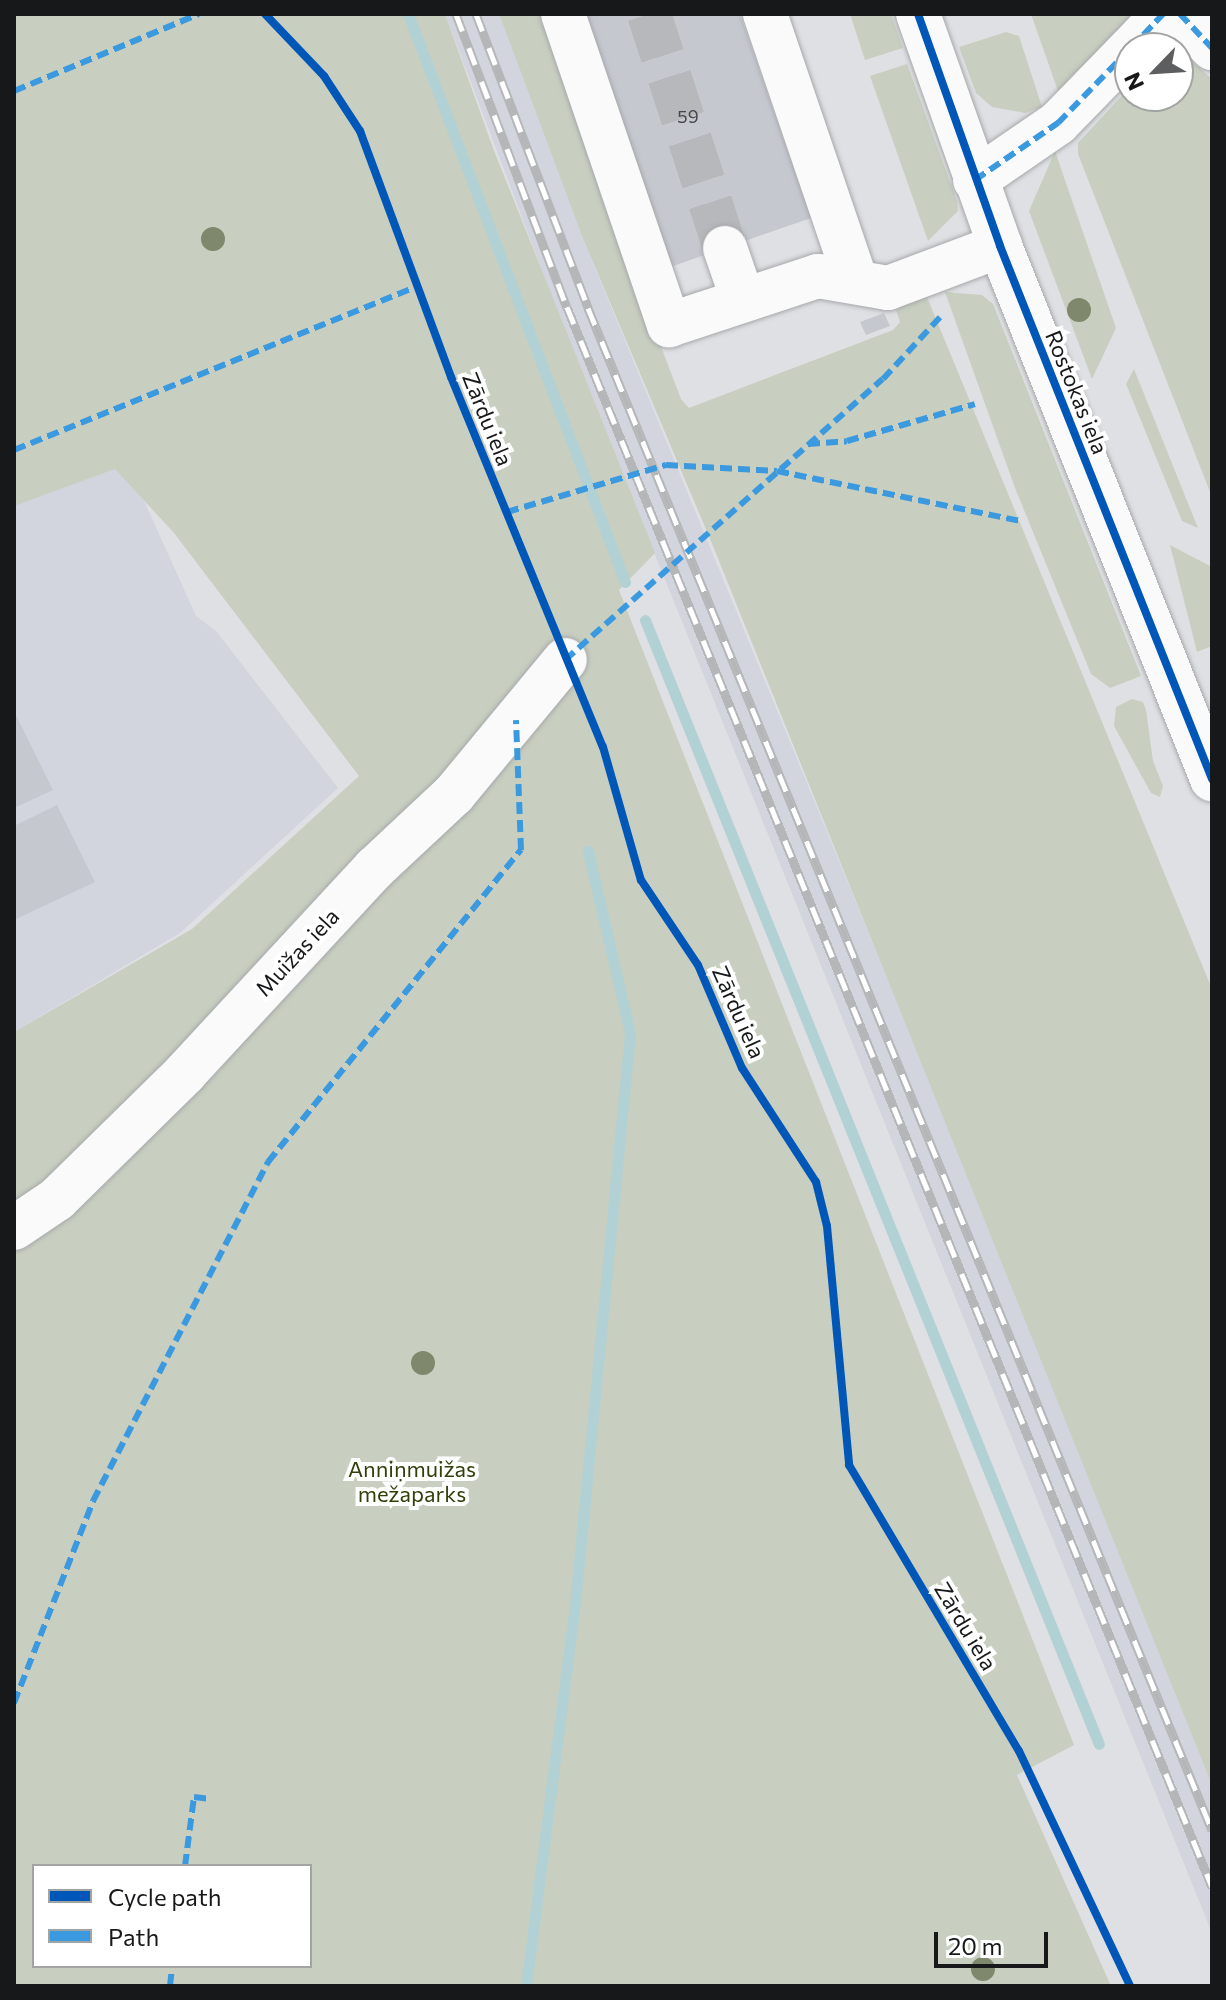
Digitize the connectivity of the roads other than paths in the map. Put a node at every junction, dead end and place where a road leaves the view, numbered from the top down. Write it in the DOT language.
graph roads {
  1 [pos="563,14"];
  2 [pos="765,14"];
  3 [pos="918,14"];
  4 [pos="1163,14"];
  5 [pos="1180,14"];
  6 [pos="1146,32"];
  7 [pos="1212,48"];
  8 [pos="1114,65"];
  9 [pos="975,180"];
  10 [pos="1000,246"];
  11 [pos="725,248"];
  12 [pos="856,282"];
  13 [pos="743,300"];
  14 [pos="565,660"];
  15 [pos="1212,779"];
  16 [pos="14,1228"];
  1 -- 13 [label="street"];
  2 -- 12 [label="street"];
  3 -- 9 [label="street, Rostokas iela"];
  4 -- 6 [label="street"];
  5 -- 7 [label="street"];
  8 -- 9 [label="street"];
  9 -- 10 [label="street, Rostokas iela"];
  10 -- 12 [label="street"];
  10 -- 15 [label="street, Rostokas iela"];
  11 -- 13 [label="street"];
  12 -- 13 [label="street"];
  14 -- 16 [label="street, Muižas iela"];
}
